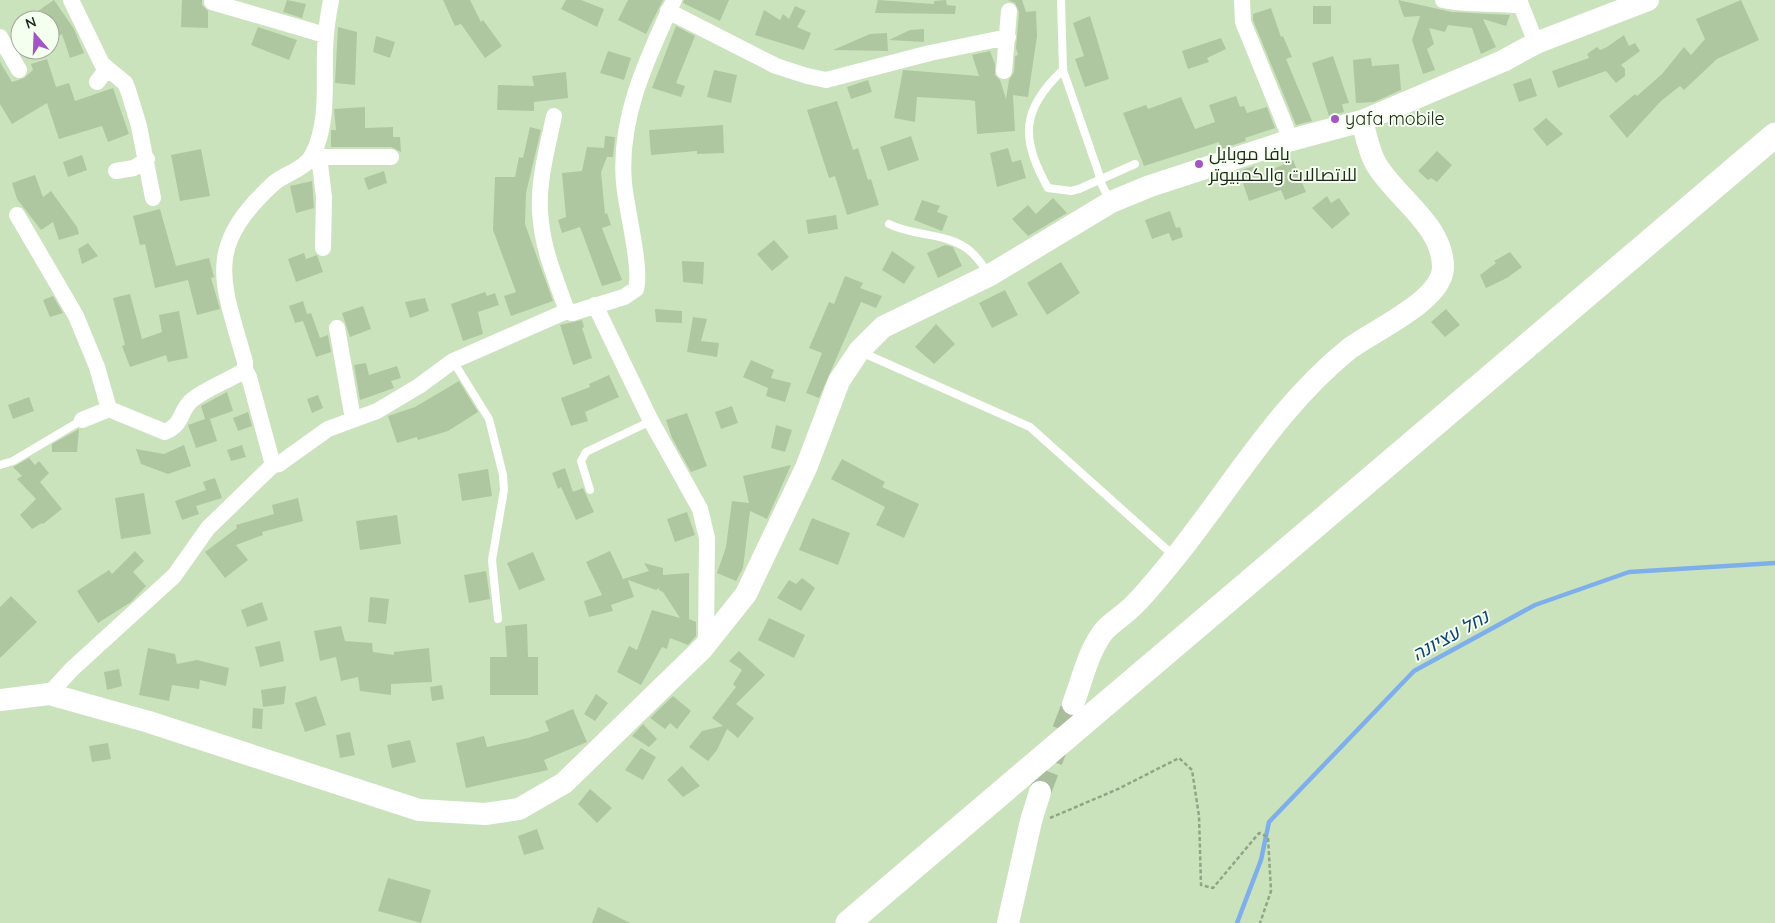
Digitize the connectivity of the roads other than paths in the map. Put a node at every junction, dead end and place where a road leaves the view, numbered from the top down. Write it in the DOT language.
graph roads {
  1 [pos="71,0"];
  2 [pos="331,0"];
  3 [pos="1061,0"];
  4 [pos="1242,0"];
  5 [pos="1443,0"];
  6 [pos="1648,0"];
  7 [pos="212,2"];
  8 [pos="1520,3"];
  9 [pos="671,5"];
  10 [pos="1009,11"];
  11 [pos="325,35"];
  12 [pos="0,37"];
  13 [pos="1008,37"];
  14 [pos="1536,43"];
  15 [pos="19,70"];
  16 [pos="1063,70"];
  17 [pos="1004,71"];
  18 [pos="554,116"];
  19 [pos="1362,121"];
  20 [pos="1775,135"];
  21 [pos="1291,140"];
  22 [pos="316,157"];
  23 [pos="391,157"];
  24 [pos="147,159"];
  25 [pos="1135,164"];
  26 [pos="116,171"];
  27 [pos="1100,181"];
  28 [pos="153,198"];
  29 [pos="1111,202"];
  30 [pos="17,215"];
  31 [pos="889,224"];
  32 [pos="324,248"];
  33 [pos="990,276"];
  34 [pos="595,305"];
  35 [pos="567,310"];
  36 [pos="337,328"];
  37 [pos="859,351"];
  38 [pos="453,361"];
  39 [pos="245,370"];
  40 [pos="109,409"];
  41 [pos="353,419"];
  42 [pos="82,420"];
  43 [pos="651,421"];
  44 [pos="273,464"];
  45 [pos="0,465"];
  46 [pos="590,490"];
  47 [pos="1176,557"];
  48 [pos="498,619"];
  49 [pos="706,642"];
  50 [pos="49,694"];
  51 [pos="0,700"];
  52 [pos="1073,704"];
  53 [pos="1040,792"];
  54 [pos="848,923"];
  55 [pos="1008,923"];
  1 -- 24 [label="street"];
  2 -- 11 [label="street"];
  3 -- 16 [label="lane"];
  4 -- 21 [label="street"];
  5 -- 8 [label="street"];
  6 -- 14 [label="main road"];
  7 -- 11 [label="street"];
  8 -- 14 [label="street"];
  9 -- 13 [label="street"];
  9 -- 34 [label="street"];
  10 -- 13 [label="street"];
  11 -- 22 [label="street"];
  12 -- 15 [label="street"];
  13 -- 17 [label="street"];
  14 -- 19 [label="main road"];
  16 -- 27 [label="lane"];
  16 -- 27 [label="lane"];
  18 -- 35 [label="street"];
  19 -- 21 [label="main road"];
  19 -- 47 [label="main road"];
  20 -- 54 [label="main road"];
  21 -- 29 [label="main road"];
  22 -- 23 [label="street"];
  22 -- 32 [label="street"];
  22 -- 39 [label="street"];
  24 -- 26 [label="street"];
  24 -- 28 [label="street"];
  25 -- 27 [label="lane"];
  27 -- 29 [label="lane"];
  29 -- 33 [label="main road"];
  30 -- 40 [label="street"];
  31 -- 33 [label="lane"];
  33 -- 37 [label="main road"];
  34 -- 35 [label="street"];
  34 -- 43 [label="street"];
  35 -- 38 [label="street"];
  36 -- 41 [label="street"];
  37 -- 47 [label="lane"];
  37 -- 49 [label="main road"];
  38 -- 41 [label="street"];
  38 -- 48 [label="lane"];
  39 -- 40 [label="street"];
  39 -- 44 [label="street"];
  40 -- 42 [label="street"];
  41 -- 44 [label="street"];
  42 -- 45 [label="lane"];
  43 -- 46 [label="lane"];
  43 -- 49 [label="street"];
  44 -- 50 [label="street"];
  47 -- 52 [label="main road"];
  49 -- 50 [label="main road"];
  50 -- 51 [label="main road"];
  53 -- 55 [label="main road"];
}
